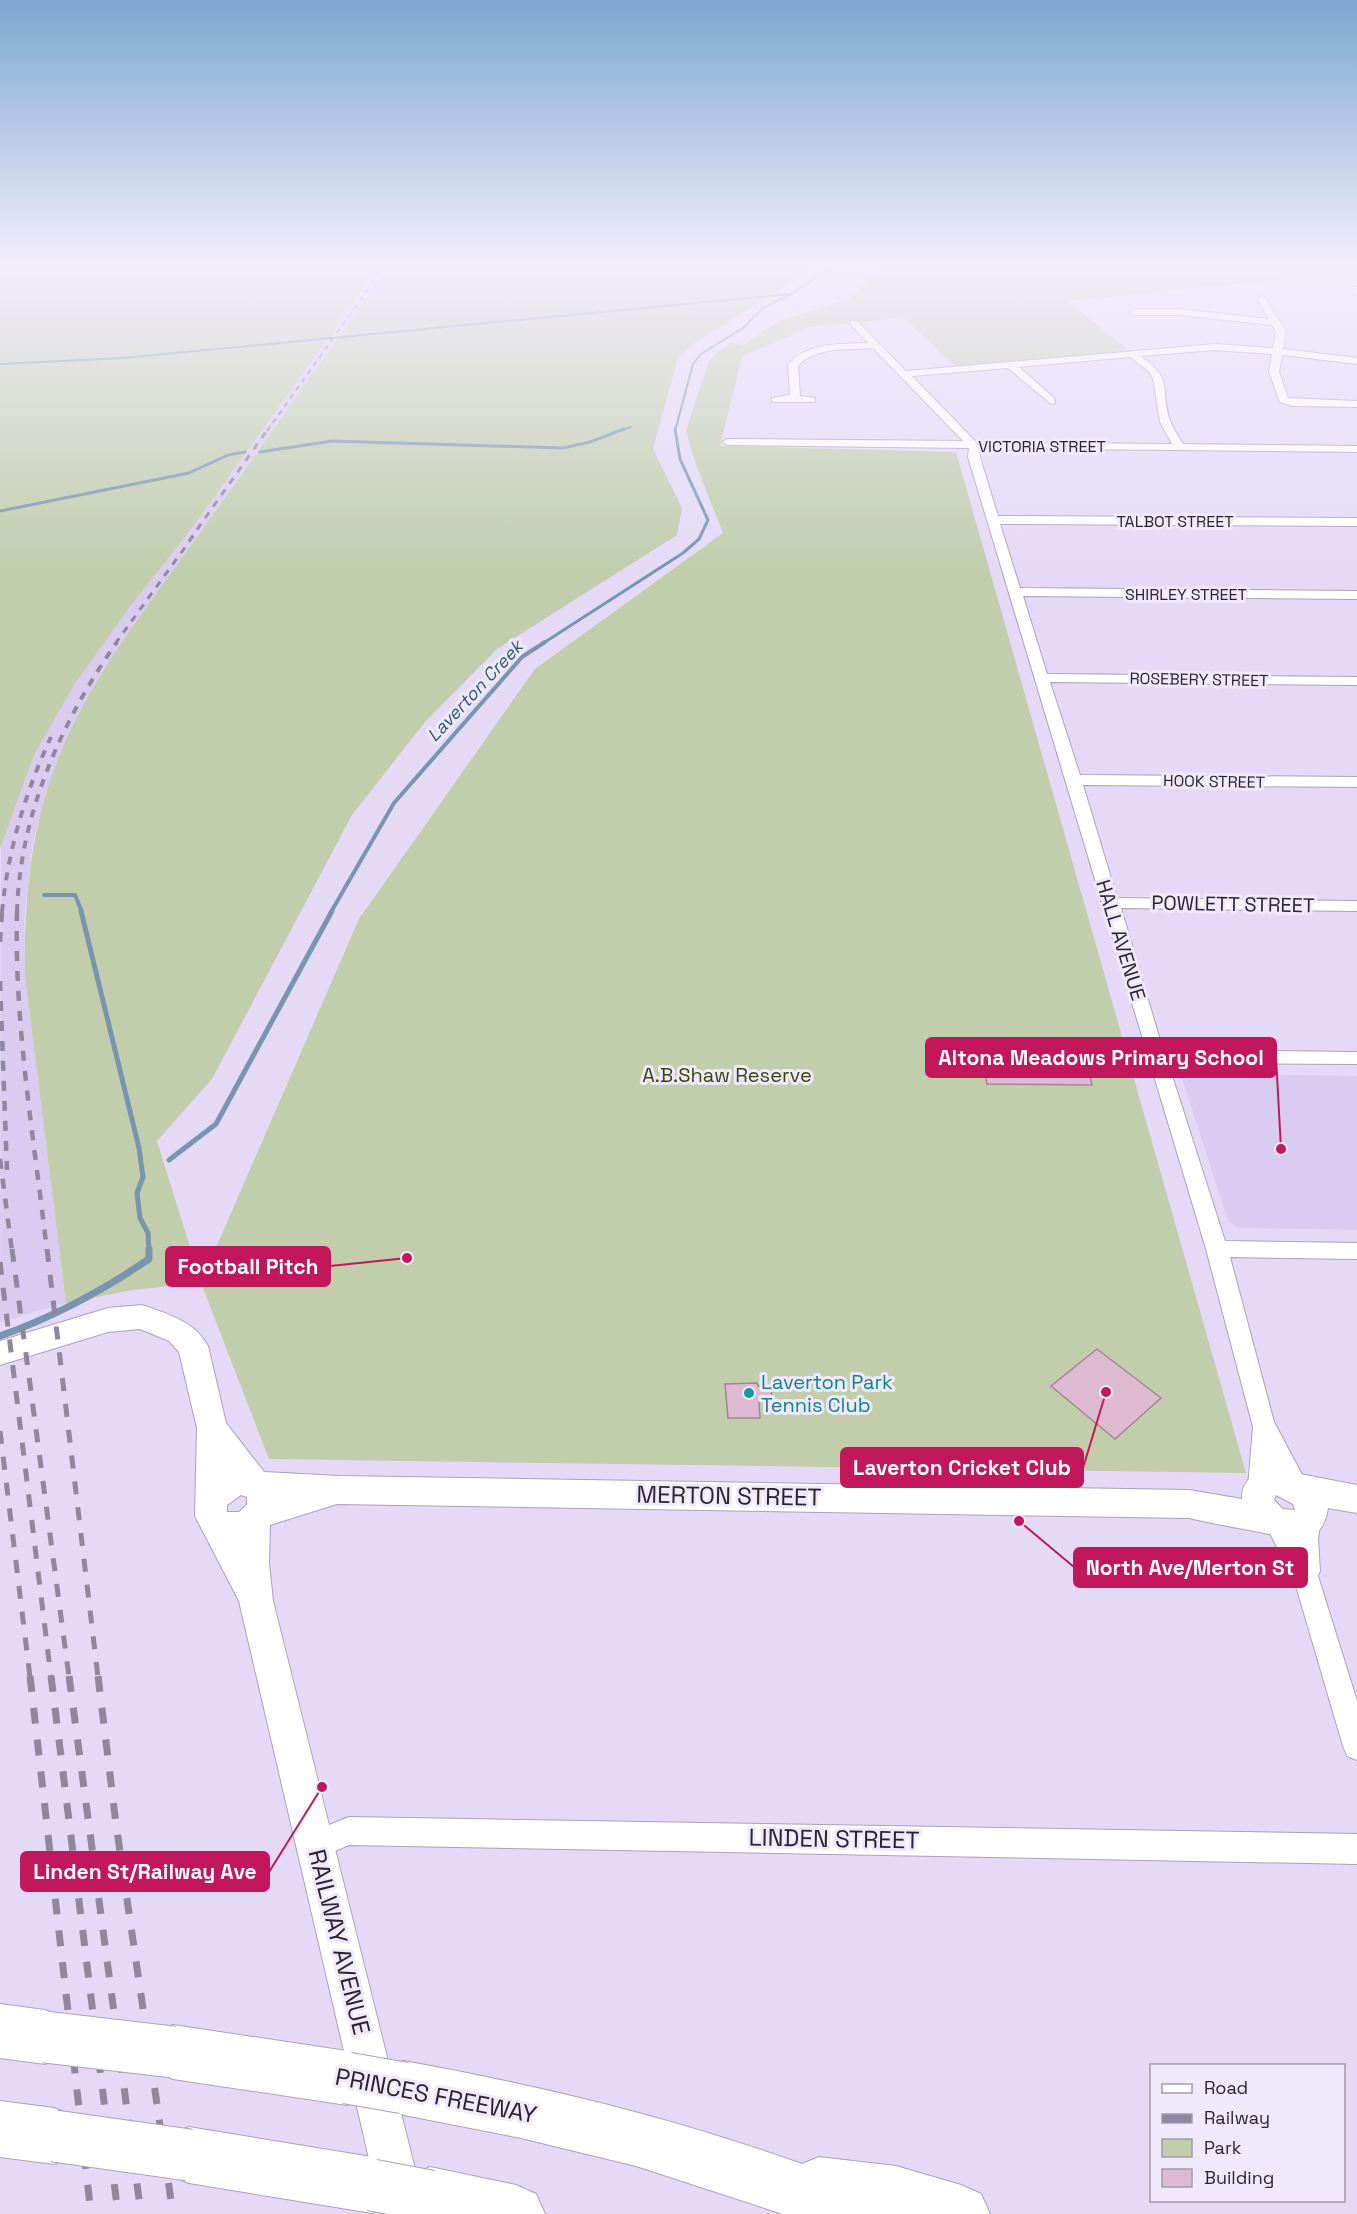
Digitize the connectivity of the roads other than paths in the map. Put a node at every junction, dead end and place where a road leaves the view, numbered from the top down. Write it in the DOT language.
graph roads {
  1 [pos="795,364"];
  2 [pos="895,364"];
  3 [pos="1018,364"];
  4 [pos="1146,364"];
  5 [pos="1276,364"];
  6 [pos="1011,365"];
  7 [pos="904,374"];
  8 [pos="795,398"];
  9 [pos="776,400"];
  10 [pos="811,400"];
  11 [pos="1051,401"];
  12 [pos="1357,404"];
  13 [pos="727,442"];
  14 [pos="969,446"];
  15 [pos="1179,447"];
  16 [pos="1357,448"];
  17 [pos="993,520"];
  18 [pos="1357,522"];
  19 [pos="1015,592"];
  20 [pos="1357,595"];
  21 [pos="1041,678"];
  22 [pos="1357,681"];
  23 [pos="1072,780"];
  24 [pos="1357,782"];
  25 [pos="1110,903"];
  26 [pos="1357,906"];
  27 [pos="1156,1056"];
  28 [pos="1357,1058"];
  29 [pos="1217,1249"];
  30 [pos="1357,1251"];
  31 [pos="0,1353"];
  32 [pos="1263,1424"];
  33 [pos="212,1428"];
  34 [pos="1357,1499"];
  35 [pos="256,1501"];
  36 [pos="1303,1502"];
  37 [pos="1266,1504"];
  38 [pos="1357,1509"];
  39 [pos="213,1511"];
  40 [pos="1308,1583"];
  41 [pos="256,1600"];
  42 [pos="1357,1746"];
  43 [pos="314,1845"];
  44 [pos="1357,1849"];
  45 [pos="23,2034"];
  46 [pos="0,2129"];
  47 [pos="763,2178"];
  48 [pos="402,2198"];
  49 [pos="516,2214"];
  50 [pos="860,2214"];
  51 [pos="961,2214"];
  1 -- 8 [label="street"];
  2 -- 7 [label="street"];
  3 -- 6 [label="street"];
  4 -- 15 [label="street"];
  5 -- 12 [label="street"];
  6 -- 7 [label="street"];
  6 -- 11 [label="street"];
  7 -- 14 [label="street"];
  8 -- 9 [label="street"];
  8 -- 10 [label="street"];
  13 -- 14 [label="street, VICTORIA STREET"];
  14 -- 15 [label="street, VICTORIA STREET"];
  14 -- 17 [label="street, HALL AVENUE"];
  15 -- 16 [label="street, VICTORIA STREET"];
  17 -- 18 [label="street, TALBOT STREET"];
  17 -- 19 [label="street, HALL AVENUE"];
  19 -- 20 [label="street, SHIRLEY STREET"];
  19 -- 21 [label="street, HALL AVENUE"];
  21 -- 22 [label="street, ROSEBERY STREET"];
  21 -- 23 [label="street, HALL AVENUE"];
  23 -- 24 [label="street, HOOK STREET"];
  23 -- 25 [label="street, HALL AVENUE"];
  25 -- 26 [label="street, POWLETT STREET"];
  25 -- 27 [label="street, HALL AVENUE"];
  27 -- 28 [label="street"];
  27 -- 29 [label="street, HALL AVENUE"];
  29 -- 30 [label="street"];
  29 -- 32 [label="street, HALL AVENUE"];
  31 -- 33 [label="street"];
  32 -- 36 [label="street, HALL AVENUE"];
  32 -- 37 [label="street, HALL AVENUE"];
  33 -- 35 [label="street"];
  33 -- 39 [label="street"];
  34 -- 36 [label="street"];
  35 -- 37 [label="street, MERTON STREET"];
  35 -- 39 [label="street"];
  35 -- 39 [label="street"];
  35 -- 41 [label="street, RAILWAY AVENUE"];
  36 -- 37 [label="street"];
  36 -- 37 [label="street"];
  36 -- 38 [label="street"];
  36 -- 40 [label="street"];
  37 -- 40 [label="street"];
  39 -- 41 [label="street, RAILWAY AVENUE"];
  40 -- 42 [label="street"];
  41 -- 43 [label="street, RAILWAY AVENUE"];
  43 -- 44 [label="street, LINDEN STREET"];
  43 -- 48 [label="street, RAILWAY AVENUE"];
  45 -- 47 [label="highway, PRINCES FREEWAY, bridge"];
  46 -- 48 [label="highway, bridge"];
  47 -- 50 [label="highway, PRINCES FREEWAY"];
  47 -- 51 [label="highway"];
  48 -- 49 [label="highway"];
}
